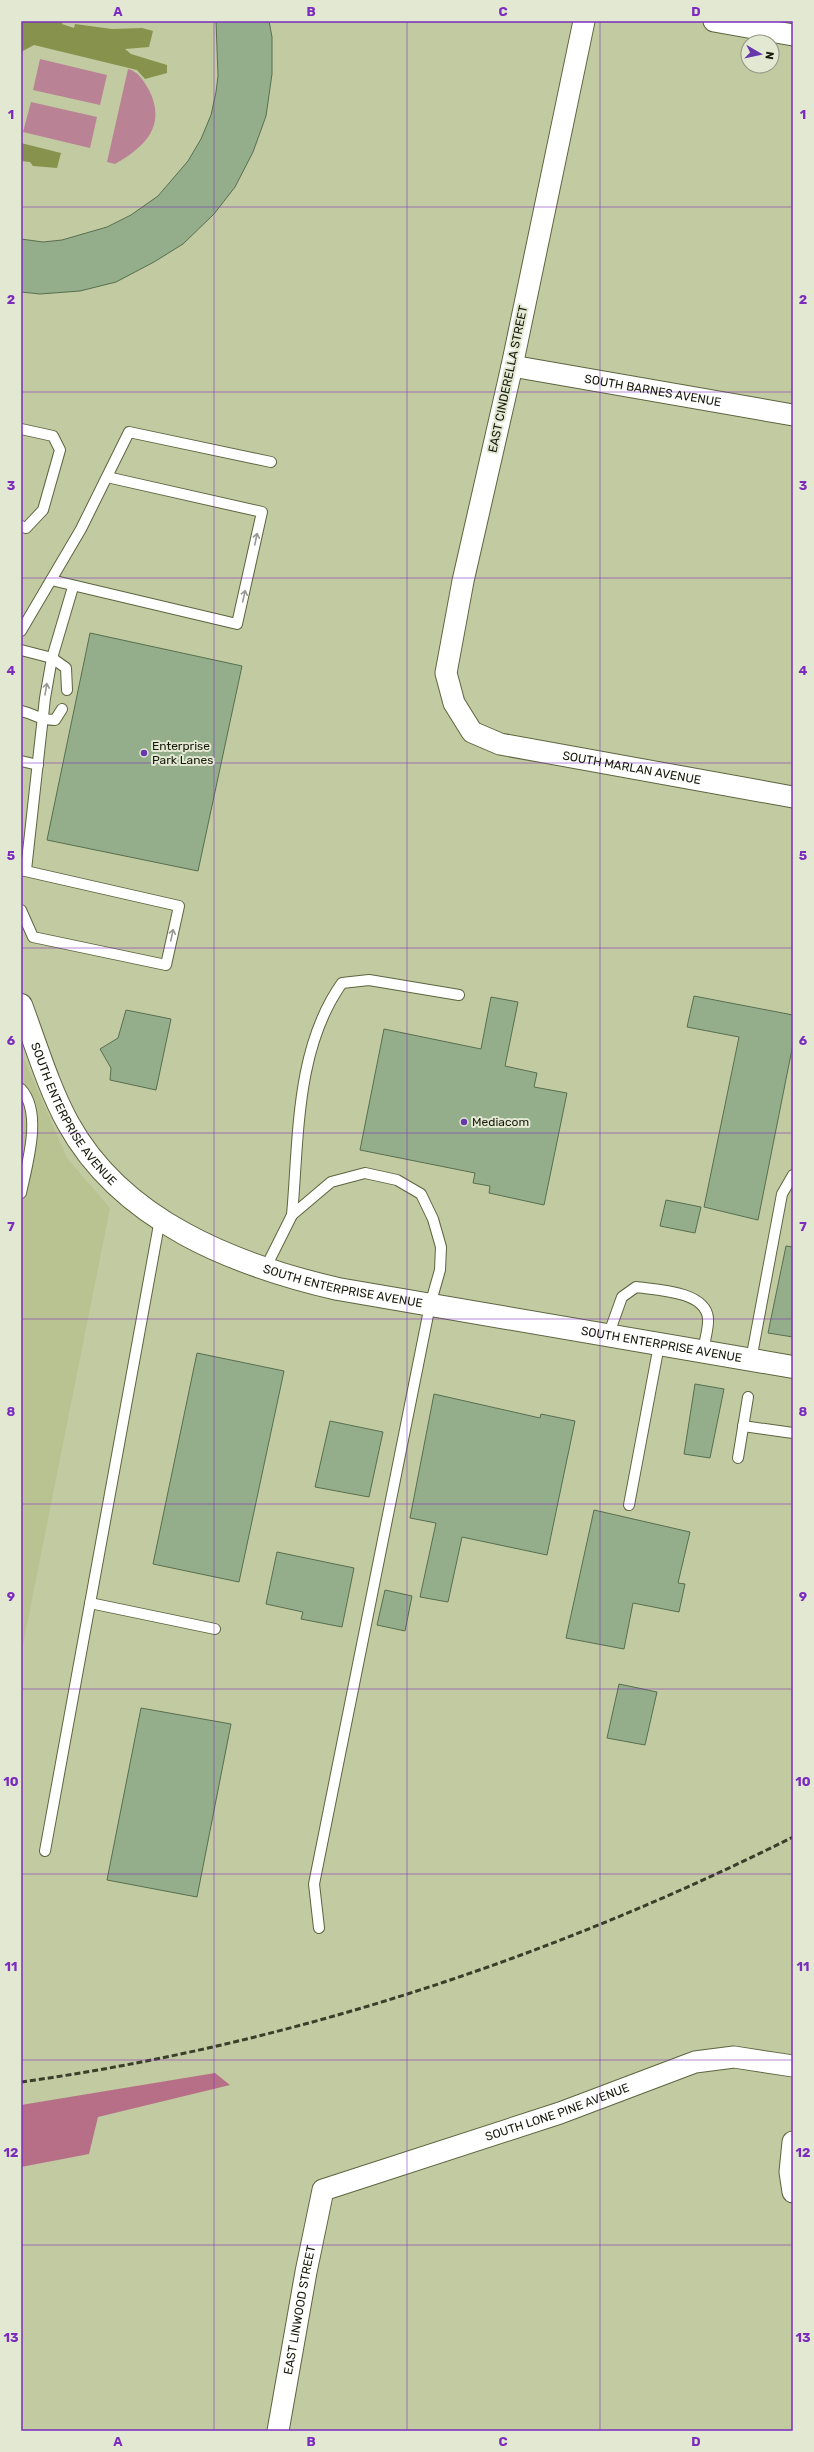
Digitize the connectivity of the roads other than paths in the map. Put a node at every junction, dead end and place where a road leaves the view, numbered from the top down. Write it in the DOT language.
graph roads {
  1 [pos="584,21"];
  2 [pos="714,21"];
  3 [pos="793,35"];
  4 [pos="512,366"];
  5 [pos="793,415"];
  6 [pos="21,429"];
  7 [pos="272,462"];
  8 [pos="107,478"];
  9 [pos="21,526"];
  10 [pos="51,580"];
  11 [pos="73,587"];
  12 [pos="21,631"];
  13 [pos="21,650"];
  14 [pos="52,658"];
  15 [pos="67,690"];
  16 [pos="62,709"];
  17 [pos="21,710"];
  18 [pos="41,720"];
  19 [pos="472,732"];
  20 [pos="21,761"];
  21 [pos="38,765"];
  22 [pos="793,797"];
  23 [pos="24,870"];
  24 [pos="21,910"];
  25 [pos="459,995"];
  26 [pos="21,1005"];
  27 [pos="21,1089"];
  28 [pos="793,1175"];
  29 [pos="21,1193"];
  30 [pos="292,1215"];
  31 [pos="160,1220"];
  32 [pos="265,1269"];
  33 [pos="430,1305"];
  34 [pos="608,1336"];
  35 [pos="659,1345"];
  36 [pos="703,1352"];
  37 [pos="751,1360"];
  38 [pos="793,1367"];
  39 [pos="748,1397"];
  40 [pos="743,1426"];
  41 [pos="793,1433"];
  42 [pos="738,1458"];
  43 [pos="629,1505"];
  44 [pos="90,1604"];
  45 [pos="214,1629"];
  46 [pos="45,1851"];
  47 [pos="320,1928"];
  48 [pos="793,2066"];
  49 [pos="793,2142"];
  50 [pos="323,2190"];
  51 [pos="793,2192"];
  52 [pos="278,2431"];
  1 -- 4 [label="street, EAST CINDERELLA STREET"];
  2 -- 3 [label="street"];
  4 -- 5 [label="street, SOUTH BARNES AVENUE"];
  4 -- 19 [label="street, EAST CINDERELLA STREET"];
  6 -- 9 [label="lane"];
  7 -- 8 [label="lane"];
  8 -- 10 [label="lane"];
  11 -- 8 [label="lane, one-way"];
  10 -- 11 [label="lane"];
  10 -- 12 [label="lane"];
  11 -- 14 [label="lane"];
  13 -- 14 [label="lane"];
  14 -- 15 [label="lane"];
  18 -- 14 [label="lane, one-way"];
  16 -- 18 [label="lane"];
  17 -- 18 [label="lane"];
  18 -- 21 [label="lane"];
  19 -- 22 [label="street, SOUTH MARLAN AVENUE"];
  20 -- 21 [label="lane"];
  21 -- 23 [label="lane"];
  24 -- 23 [label="lane, one-way"];
  25 -- 30 [label="lane"];
  26 -- 31 [label="street, SOUTH ENTERPRISE AVENUE"];
  27 -- 29 [label="lane"];
  28 -- 37 [label="lane"];
  30 -- 32 [label="lane"];
  30 -- 33 [label="lane"];
  31 -- 32 [label="street, SOUTH ENTERPRISE AVENUE"];
  31 -- 44 [label="lane"];
  32 -- 33 [label="street, SOUTH ENTERPRISE AVENUE"];
  33 -- 34 [label="street, SOUTH ENTERPRISE AVENUE"];
  33 -- 47 [label="lane"];
  34 -- 35 [label="street, SOUTH ENTERPRISE AVENUE"];
  34 -- 36 [label="lane"];
  35 -- 36 [label="street, SOUTH ENTERPRISE AVENUE"];
  35 -- 43 [label="lane"];
  36 -- 37 [label="street, SOUTH ENTERPRISE AVENUE"];
  37 -- 38 [label="street, SOUTH ENTERPRISE AVENUE"];
  39 -- 40 [label="lane"];
  40 -- 41 [label="lane"];
  40 -- 42 [label="lane"];
  44 -- 45 [label="lane"];
  44 -- 46 [label="lane"];
  48 -- 50 [label="street, SOUTH LONE PINE AVENUE"];
  49 -- 51 [label="street"];
  50 -- 52 [label="street, EAST LINWOOD STREET"];
}
